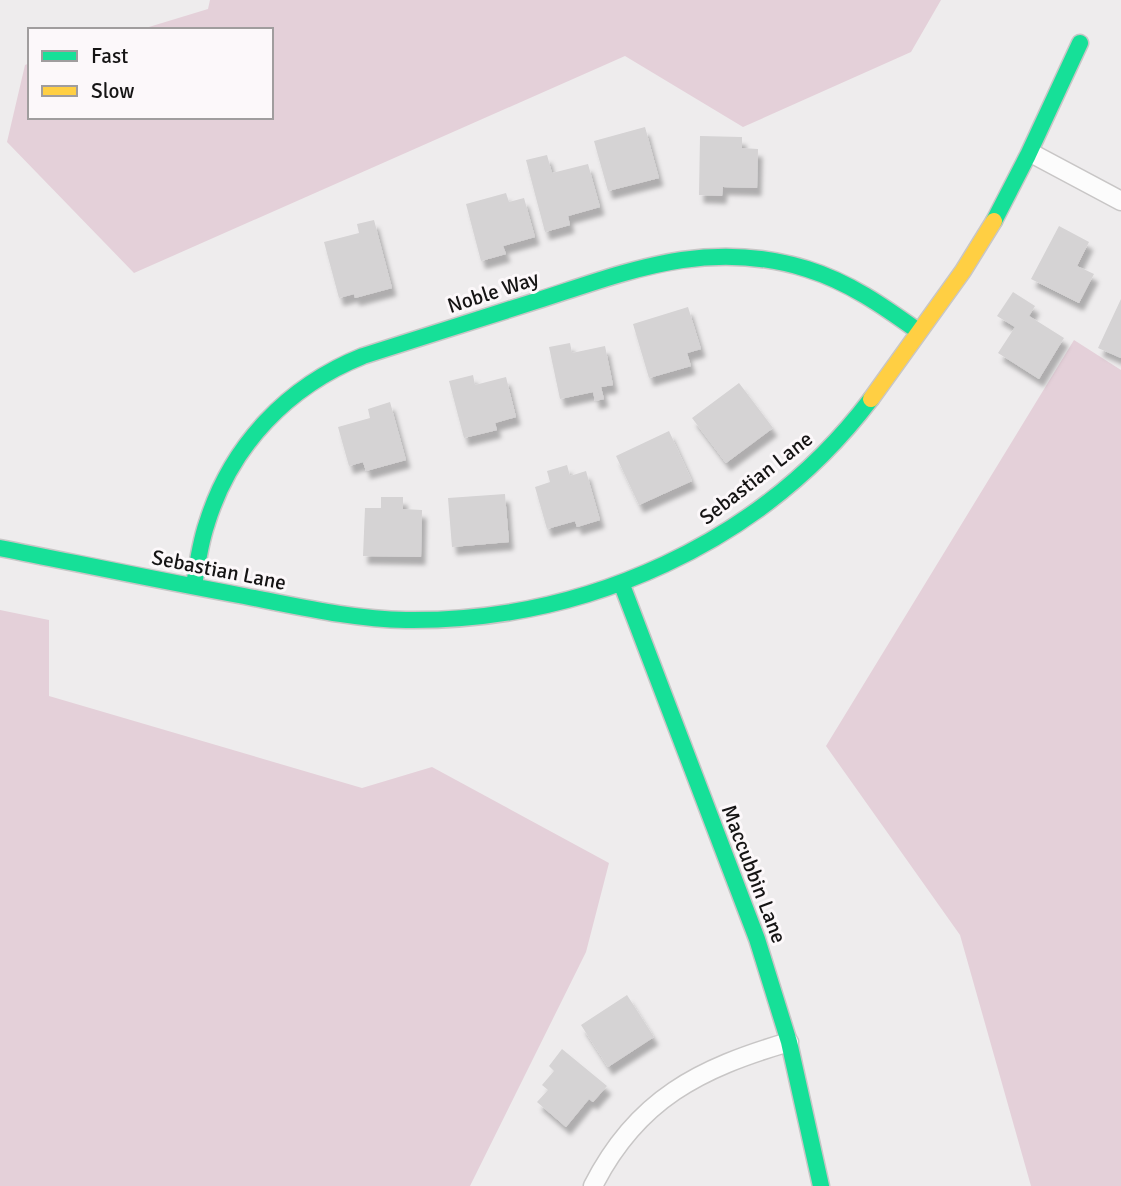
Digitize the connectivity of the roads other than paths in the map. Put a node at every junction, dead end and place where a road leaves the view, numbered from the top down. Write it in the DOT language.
graph roads {
  1 [pos="1080,43"];
  2 [pos="1031,153"];
  3 [pos="1121,201"];
  4 [pos="918,331"];
  5 [pos="0,548"];
  6 [pos="194,586"];
  7 [pos="622,586"];
  8 [pos="789,1042"];
  9 [pos="593,1186"];
  10 [pos="821,1186"];
  1 -- 2 [label="street, Sebastian Lane"];
  2 -- 3 [label="street"];
  2 -- 4 [label="street, Sebastian Lane"];
  4 -- 6 [label="street, Noble Way"];
  4 -- 7 [label="street, Sebastian Lane"];
  5 -- 6 [label="street, Sebastian Lane"];
  6 -- 7 [label="street, Sebastian Lane"];
  7 -- 8 [label="street, Maccubbin Lane"];
  8 -- 9 [label="street"];
  8 -- 10 [label="street, Maccubbin Lane"];
}
